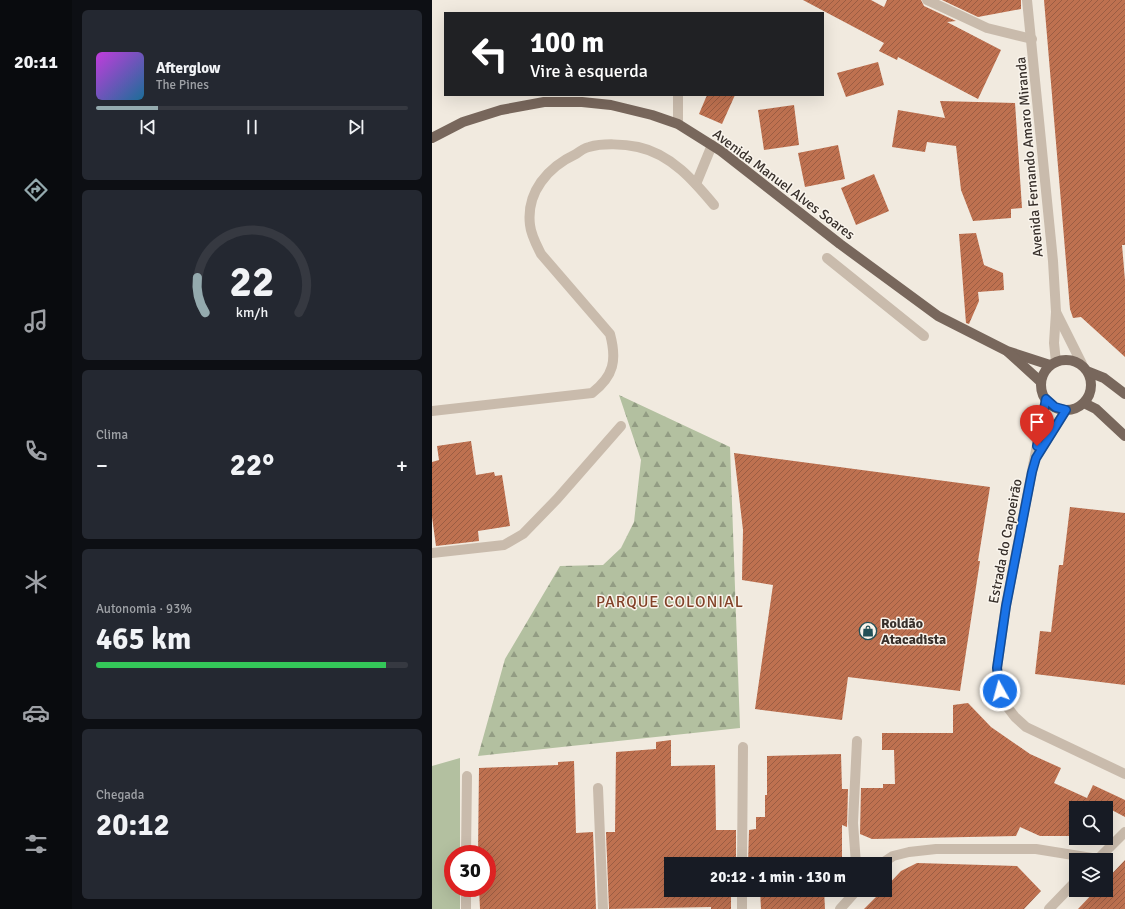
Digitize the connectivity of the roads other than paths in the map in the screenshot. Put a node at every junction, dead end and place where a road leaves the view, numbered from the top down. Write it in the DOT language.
graph roads {
  1 [pos="927,0"];
  2 [pos="1027,0"];
  3 [pos="1032,39"];
  4 [pos="678,96"];
  5 [pos="678,124"];
  6 [pos="432,138"];
  7 [pos="712,145"];
  8 [pos="696,184"];
  9 [pos="714,205"];
  10 [pos="827,258"];
  11 [pos="1056,312"];
  12 [pos="924,336"];
  13 [pos="1007,351"];
  14 [pos="1053,363"];
  15 [pos="1085,368"];
  16 [pos="1041,382"];
  17 [pos="1125,394"];
  18 [pos="1046,399"];
  19 [pos="1084,403"];
  20 [pos="1066,410"];
  21 [pos="432,411"];
  22 [pos="621,426"];
  23 [pos="1125,436"];
  24 [pos="1036,458"];
  25 [pos="432,553"];
  26 [pos="857,741"];
  27 [pos="743,747"];
  28 [pos="1125,774"];
  29 [pos="467,776"];
  30 [pos="598,788"];
  31 [pos="1125,832"];
  32 [pos="466,845"];
  33 [pos="1104,853"];
  34 [pos="1069,855"];
  35 [pos="742,857"];
  36 [pos="855,857"];
  37 [pos="892,857"];
  38 [pos="1069,889"];
  39 [pos="466,897"];
  40 [pos="742,897"];
  41 [pos="851,897"];
  42 [pos="466,909"];
  43 [pos="603,909"];
  44 [pos="742,909"];
  45 [pos="840,909"];
  46 [pos="1049,909"];
  1 -- 3 [label="street"];
  2 -- 3 [label="street, Avenida Fernando Amaro Miranda"];
  3 -- 11 [label="street, Avenida Fernando Amaro Miranda"];
  4 -- 5 [label="street"];
  5 -- 6 [label="main road, Avenida Manuel Alves Soares"];
  5 -- 7 [label="main road, Avenida Manuel Alves Soares"];
  7 -- 8 [label="street"];
  7 -- 13 [label="main road, Avenida Manuel Alves Soares"];
  8 -- 9 [label="street"];
  8 -- 21 [label="street"];
  10 -- 12 [label="street"];
  11 -- 14 [label="street, Avenida Fernando Amaro Miranda"];
  11 -- 15 [label="street, Avenida Fernando Amaro Miranda"];
  13 -- 14 [label="main road, Avenida Manuel Alves Soares"];
  13 -- 16 [label="main road, Avenida Manuel Alves Soares"];
  14 -- 15 [label="main road"];
  14 -- 16 [label="main road"];
  15 -- 17 [label="main road"];
  15 -- 19 [label="main road"];
  16 -- 18 [label="main road"];
  18 -- 20 [label="main road"];
  18 -- 24 [label="street, Estrada do Capoeirão"];
  19 -- 20 [label="main road"];
  19 -- 23 [label="main road"];
  20 -- 24 [label="street, Estrada do Capoeirão"];
  22 -- 25 [label="street"];
  24 -- 28 [label="street, Estrada do Capoeirão"];
  26 -- 36 [label="street"];
  27 -- 35 [label="street"];
  29 -- 32 [label="street"];
  30 -- 43 [label="street"];
  31 -- 33 [label="street"];
  34 -- 37 [label="street"];
  38 -- 46 [label="street"];
  39 -- 42 [label="street"];
  40 -- 44 [label="street"];
  41 -- 45 [label="street"];
}
